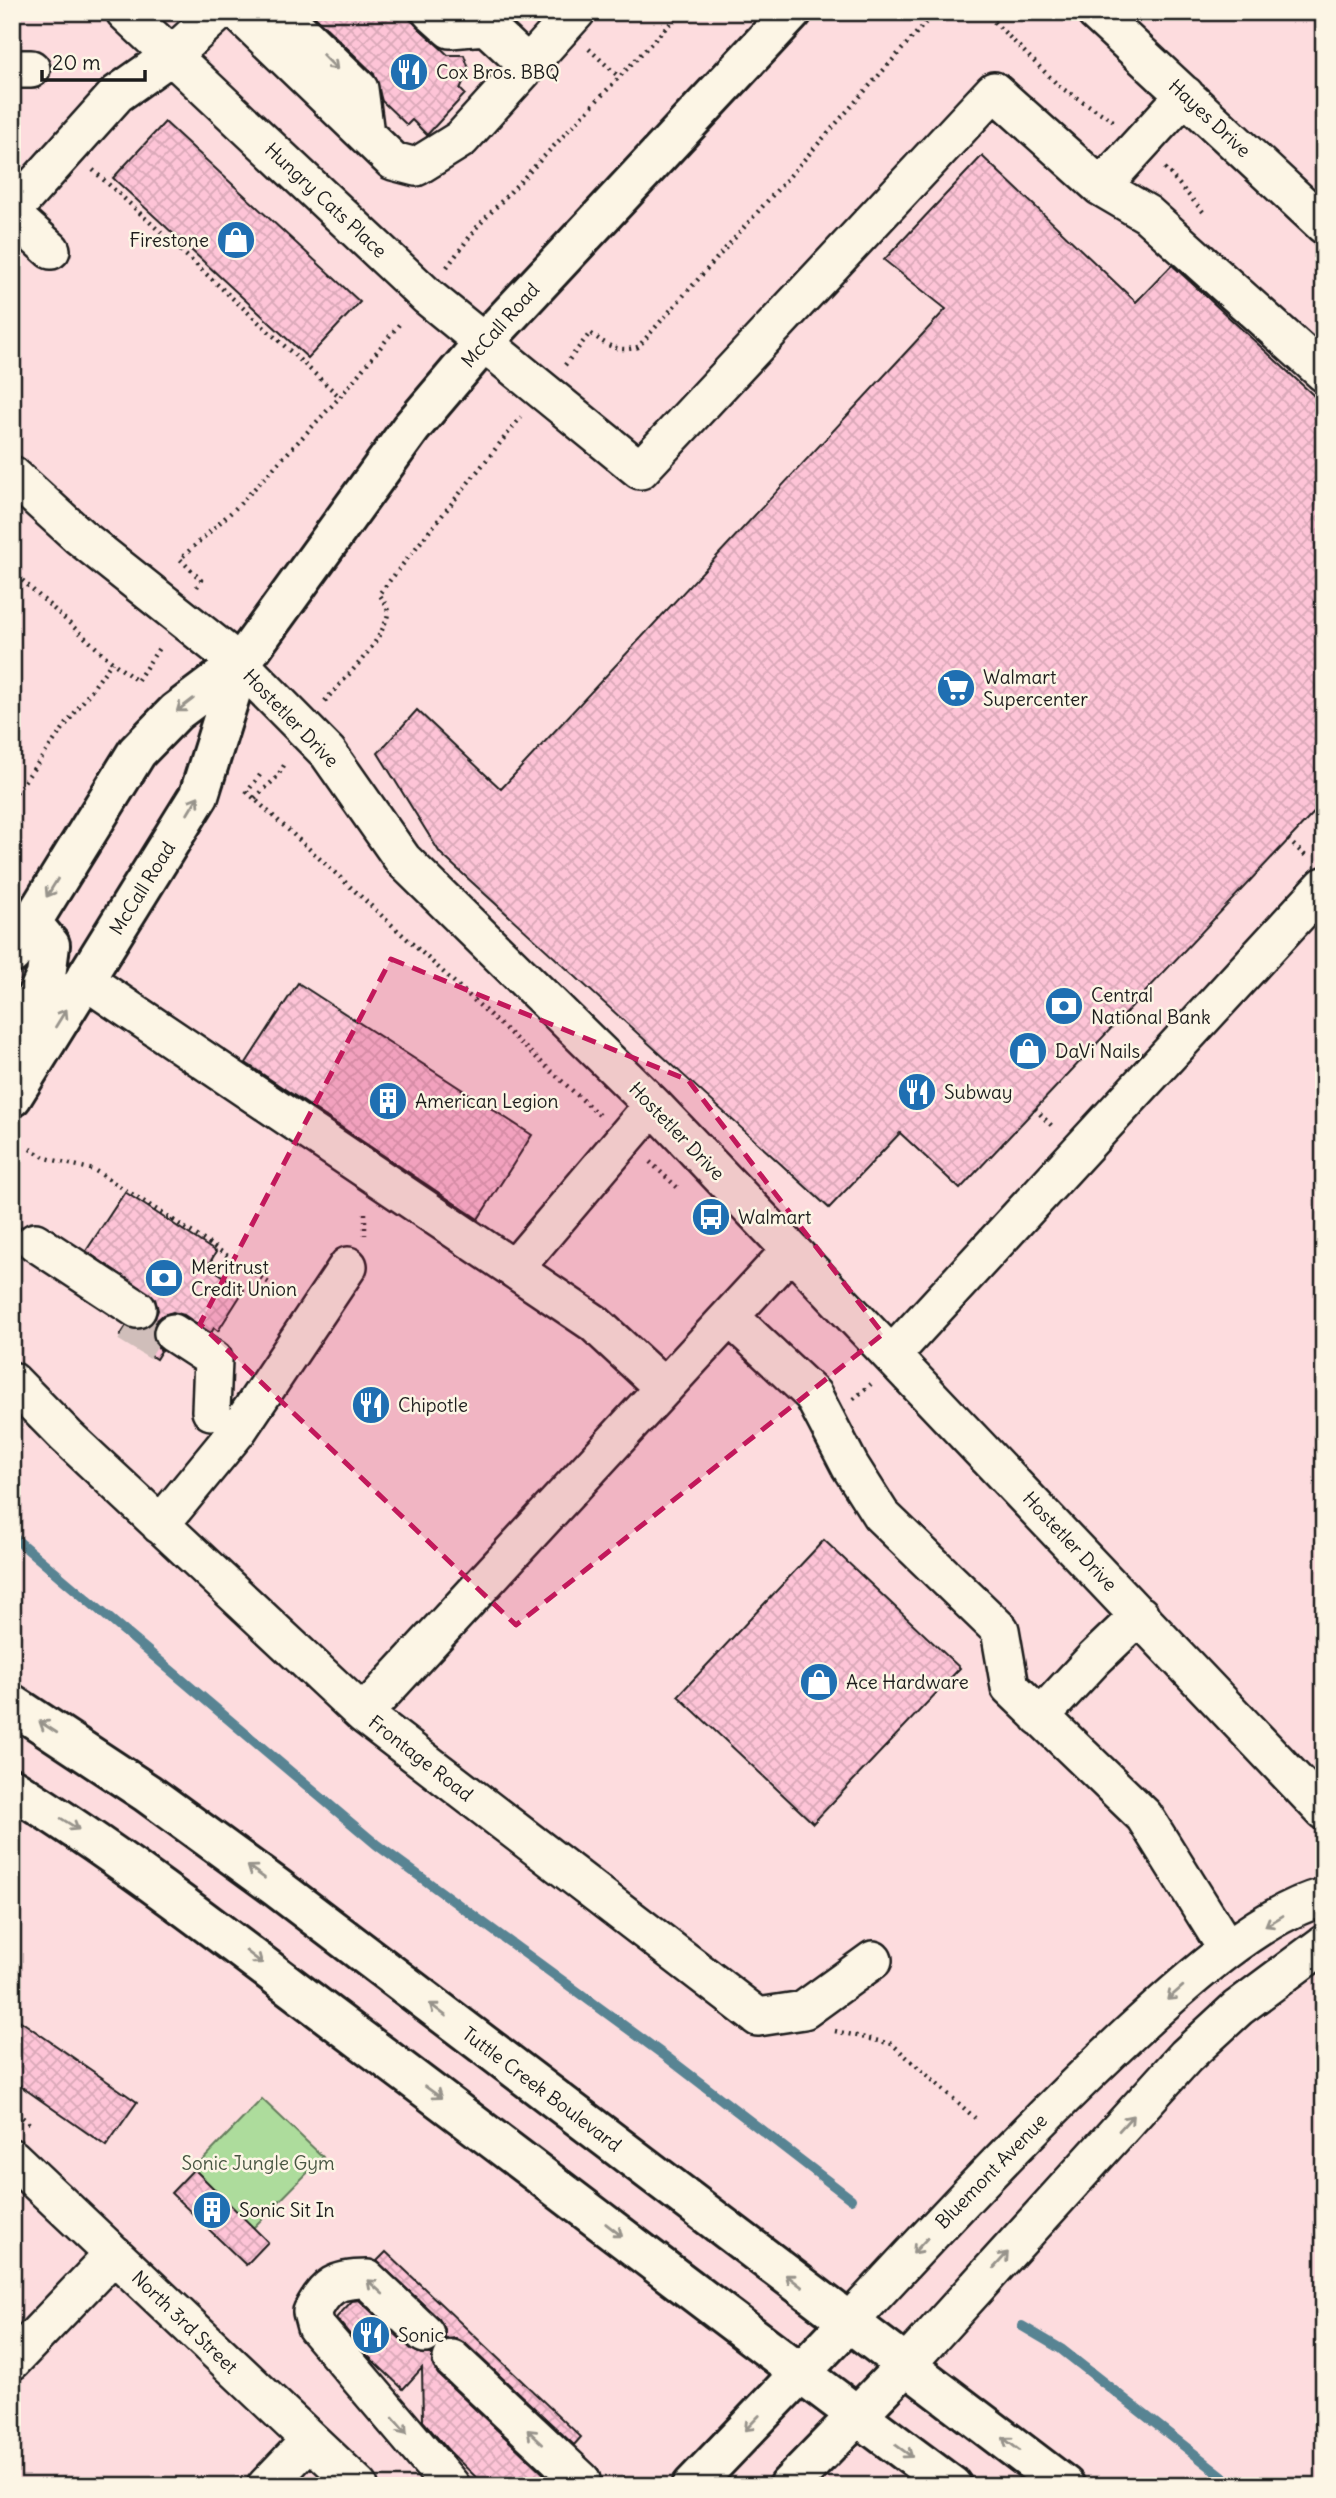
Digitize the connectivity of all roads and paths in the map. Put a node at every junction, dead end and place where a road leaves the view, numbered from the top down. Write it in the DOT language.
graph roads {
  1 [pos="125,12"];
  2 [pos="219,12"];
  3 [pos="238,12"];
  4 [pos="284,12"];
  5 [pos="431,12"];
  6 [pos="576,12"];
  7 [pos="792,12"];
  8 [pos="1095,12"];
  9 [pos="478,19"];
  10 [pos="172,55"];
  11 [pos="528,65"];
  12 [pos="1185,95"];
  13 [pos="365,134"];
  14 [pos="69,148"];
  15 [pos="1101,187"];
  16 [pos="12,213"];
  17 [pos="1324,225"];
  18 [pos="51,250"];
  19 [pos="484,342"];
  20 [pos="299,350"];
  21 [pos="301,362"];
  22 [pos="1324,373"];
  23 [pos="340,397"];
  24 [pos="12,475"];
  25 [pos="12,571"];
  26 [pos="112,662"];
  27 [pos="240,664"];
  28 [pos="137,681"];
  29 [pos="260,775"];
  30 [pos="12,798"];
  31 [pos="1324,886"];
  32 [pos="18,929"];
  33 [pos="85,979"];
  34 [pos="12,1068"];
  35 [pos="12,1097"];
  36 [pos="653,1105"];
  37 [pos="1035,1109"];
  38 [pos="1045,1138"];
  39 [pos="625,1139"];
  40 [pos="30,1149"];
  41 [pos="683,1193"];
  42 [pos="790,1251"];
  43 [pos="40,1256"];
  44 [pos="348,1266"];
  45 [pos="514,1269"];
  46 [pos="316,1314"];
  47 [pos="133,1316"];
  48 [pos="730,1317"];
  49 [pos="169,1340"];
  50 [pos="894,1354"];
  51 [pos="12,1381"];
  52 [pos="664,1388"];
  53 [pos="212,1394"];
  54 [pos="834,1433"];
  55 [pos="160,1525"];
  56 [pos="1140,1615"];
  57 [pos="12,1704"];
  58 [pos="363,1714"];
  59 [pos="1040,1717"];
  60 [pos="12,1788"];
  61 [pos="1324,1811"];
  62 [pos="1324,1897"];
  63 [pos="1324,1944"];
  64 [pos="1227,1949"];
  65 [pos="873,1960"];
  66 [pos="1324,1974"];
  67 [pos="809,2006"];
  68 [pos="1238,2008"];
  69 [pos="975,2118"];
  70 [pos="18,2176"];
  71 [pos="114,2254"];
  72 [pos="849,2322"];
  73 [pos="425,2334"];
  74 [pos="452,2359"];
  75 [pos="12,2361"];
  76 [pos="906,2365"];
  77 [pos="799,2373"];
  78 [pos="857,2416"];
  79 [pos="310,2440"];
  80 [pos="266,2486"];
  81 [pos="359,2486"];
  82 [pos="451,2486"];
  83 [pos="582,2486"];
  84 [pos="692,2486"];
  85 [pos="788,2486"];
  86 [pos="952,2486"];
  87 [pos="1065,2486"];
  1 -- 10 [label="street, Hungry Cats Place"];
  2 -- 10 [label="street"];
  3 -- 13 [label="street"];
  4 -- 13 [label="street, one-way"];
  5 -- 9 [label="street"];
  6 -- 11 [label="street"];
  7 -- 19 [label="main road, McCall Road"];
  8 -- 12 [label="street, Hayes Drive"];
  9 -- 11 [label="street"];
  10 -- 14 [label="street"];
  10 -- 19 [label="street, Hungry Cats Place"];
  11 -- 13 [label="street"];
  12 -- 15 [label="street"];
  12 -- 17 [label="street, Hayes Drive"];
  14 -- 16 [label="street"];
  14 -- 21 [label="path"];
  15 -- 19 [label="street, Hungry Cats Place"];
  15 -- 22 [label="street"];
  16 -- 18 [label="street"];
  19 -- 27 [label="main road, McCall Road"];
  20 -- 21 [label="path"];
  21 -- 23 [label="path"];
  24 -- 27 [label="street, Hostetler Drive"];
  25 -- 26 [label="path"];
  26 -- 28 [label="path"];
  26 -- 30 [label="path"];
  27 -- 32 [label="main road, McCall Road, one-way"];
  33 -- 27 [label="main road, McCall Road, one-way"];
  27 -- 36 [label="street, Hostetler Drive"];
  29 -- 39 [label="path"];
  31 -- 50 [label="street"];
  32 -- 34 [label="main road"];
  35 -- 33 [label="main road, McCall Road, one-way"];
  33 -- 45 [label="street"];
  36 -- 39 [label="street"];
  36 -- 42 [label="street, Hostetler Drive"];
  37 -- 38 [label="path"];
  39 -- 41 [label="path"];
  39 -- 45 [label="street"];
  40 -- 46 [label="path"];
  42 -- 48 [label="street"];
  42 -- 50 [label="street, Hostetler Drive"];
  43 -- 47 [label="street"];
  44 -- 46 [label="street"];
  45 -- 52 [label="street"];
  46 -- 55 [label="street"];
  48 -- 52 [label="street"];
  48 -- 54 [label="street"];
  49 -- 53 [label="street"];
  50 -- 54 [label="path"];
  50 -- 56 [label="street, Hostetler Drive"];
  51 -- 55 [label="street, Frontage Road"];
  52 -- 58 [label="street"];
  54 -- 59 [label="street"];
  55 -- 58 [label="street, Frontage Road"];
  56 -- 59 [label="street"];
  56 -- 61 [label="street, Hostetler Drive"];
  72 -- 57 [label="main road, Tuttle Creek Boulevard, one-way"];
  58 -- 67 [label="street, Frontage Road"];
  59 -- 64 [label="street"];
  60 -- 77 [label="main road, one-way"];
  62 -- 64 [label="street, Bluemont Avenue, one-way"];
  63 -- 68 [label="street"];
  64 -- 72 [label="street, Bluemont Avenue, one-way"];
  65 -- 67 [label="street, Frontage Road"];
  66 -- 68 [label="street"];
  67 -- 69 [label="path"];
  76 -- 68 [label="street, one-way"];
  70 -- 71 [label="street, North 3rd Street"];
  71 -- 75 [label="street"];
  71 -- 79 [label="street, North 3rd Street"];
  72 -- 76 [label="main road, Tuttle Creek Boulevard"];
  72 -- 77 [label="main road, Bluemont Avenue"];
  73 -- 82 [label="street, one-way"];
  83 -- 74 [label="street, one-way"];
  76 -- 78 [label="main road"];
  87 -- 76 [label="main road, Tuttle Creek Boulevard, one-way"];
  77 -- 78 [label="main road"];
  77 -- 84 [label="main road, Bluemont Avenue, one-way"];
  78 -- 85 [label="main road"];
  78 -- 86 [label="main road, one-way"];
  79 -- 80 [label="street"];
  79 -- 81 [label="street, North 3rd Street"];
}
